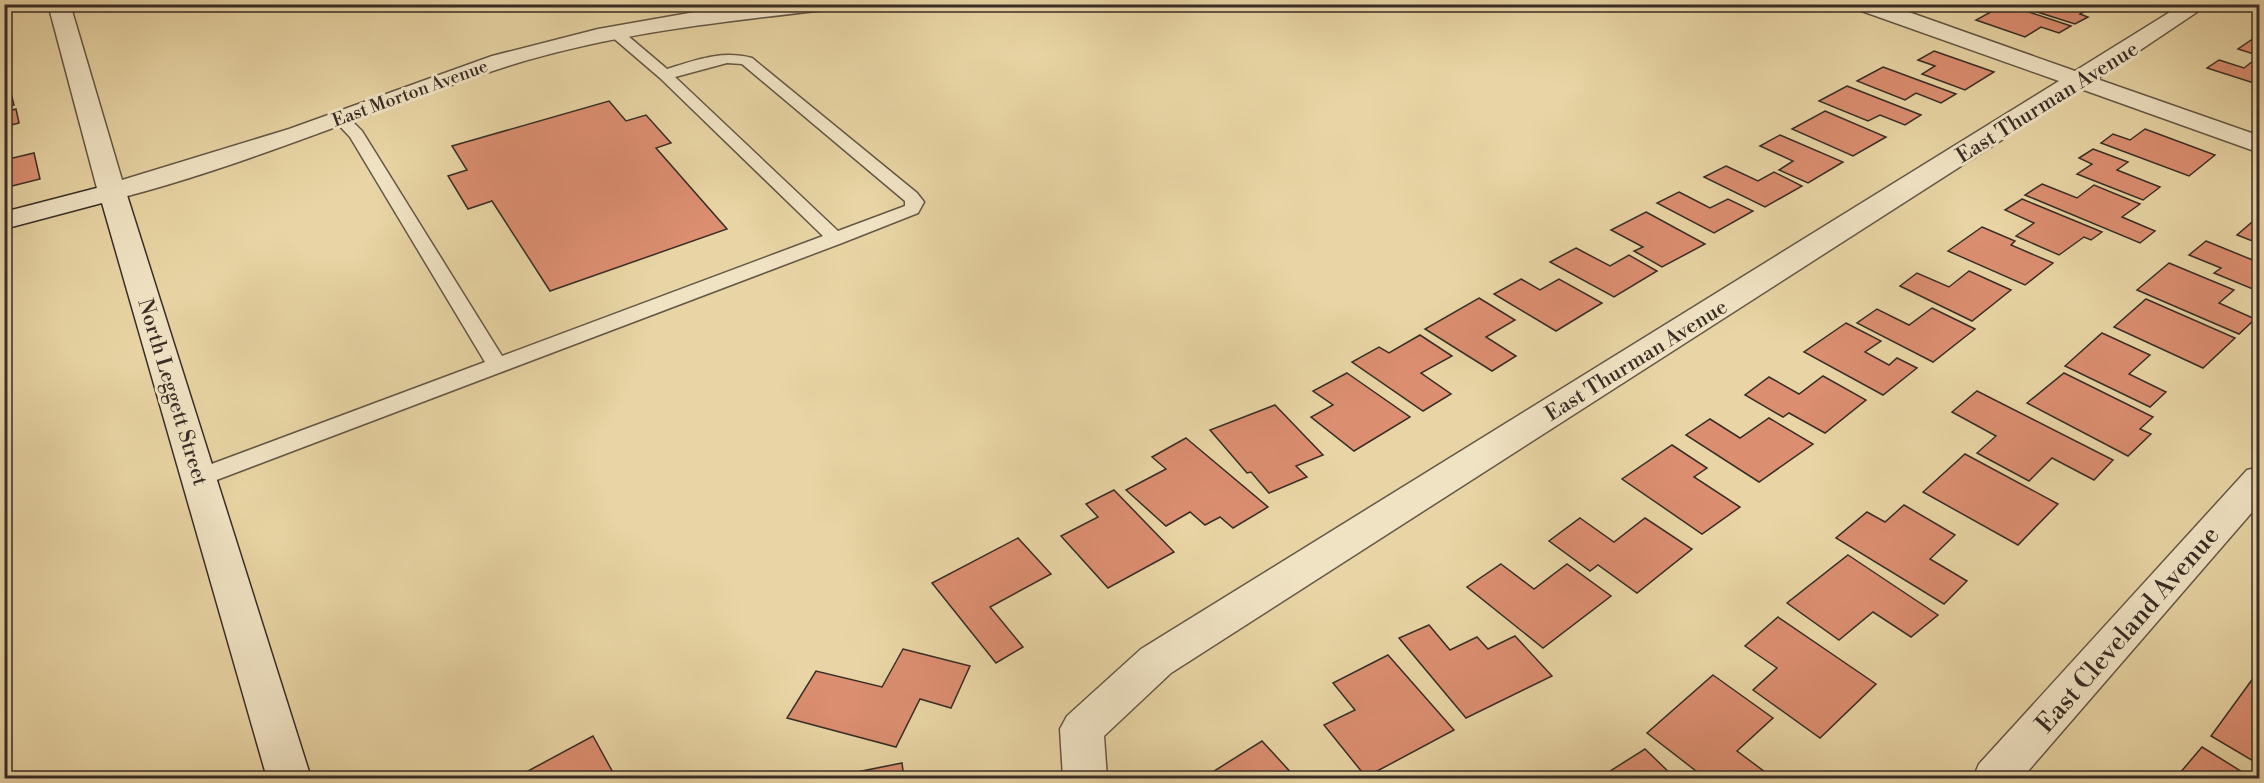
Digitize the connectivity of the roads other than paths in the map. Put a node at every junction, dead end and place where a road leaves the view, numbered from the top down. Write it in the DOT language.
graph roads {
  1 [pos="59,4"];
  2 [pos="825,4"];
  3 [pos="1864,4"];
  4 [pos="2199,4"];
  5 [pos="616,33"];
  6 [pos="665,75"];
  7 [pos="2078,83"];
  8 [pos="340,118"];
  9 [pos="2259,145"];
  10 [pos="112,192"];
  11 [pos="4,221"];
  12 [pos="836,239"];
  13 [pos="498,366"];
  14 [pos="198,478"];
  15 [pos="2259,479"];
  16 [pos="289,778"];
  17 [pos="1085,778"];
  18 [pos="1995,778"];
  1 -- 10 [label="street, North Leggett Street"];
  2 -- 5 [label="street, East Morton Avenue"];
  3 -- 7 [label="street"];
  4 -- 7 [label="street, East Thurman Avenue"];
  5 -- 6 [label="lane"];
  5 -- 8 [label="street, East Morton Avenue"];
  6 -- 12 [label="lane"];
  6 -- 12 [label="lane"];
  7 -- 9 [label="street"];
  7 -- 17 [label="street, East Thurman Avenue"];
  8 -- 10 [label="street, East Morton Avenue"];
  8 -- 13 [label="lane"];
  10 -- 11 [label="street, East Morton Avenue"];
  10 -- 14 [label="street, North Leggett Street"];
  12 -- 13 [label="lane"];
  13 -- 14 [label="lane"];
  14 -- 16 [label="street, North Leggett Street"];
  15 -- 18 [label="street, East Cleveland Avenue"];
}
